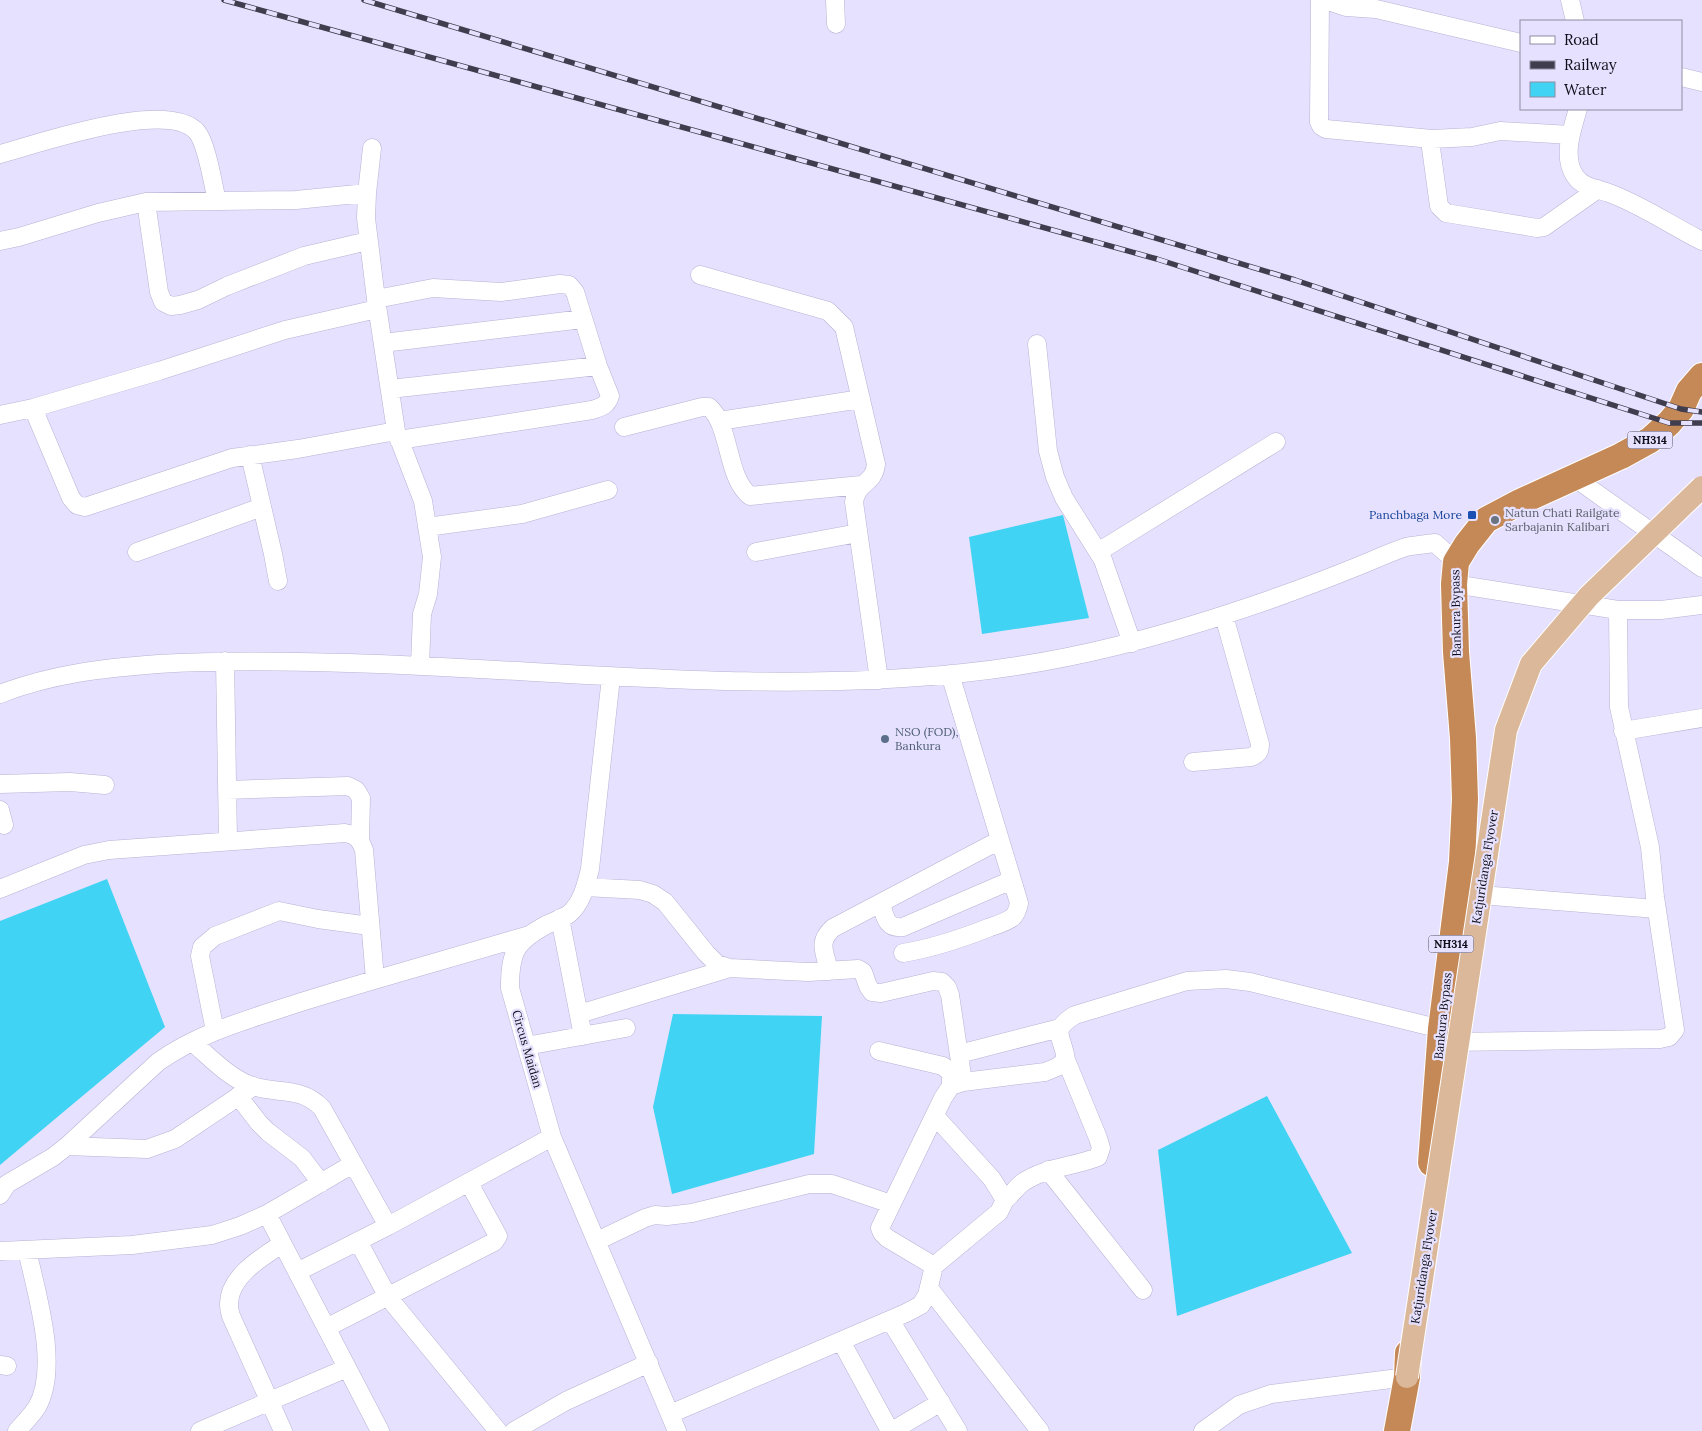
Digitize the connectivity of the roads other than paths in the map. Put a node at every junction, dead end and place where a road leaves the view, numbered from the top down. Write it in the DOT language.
graph roads {
  1 [pos="835,0"];
  2 [pos="1320,0"];
  3 [pos="1325,0"];
  4 [pos="1570,0"];
  5 [pos="1576,20"];
  6 [pos="836,24"];
  7 [pos="1520,43"];
  8 [pos="1682,77"];
  9 [pos="1702,82"];
  10 [pos="1578,110"];
  11 [pos="1571,135"];
  12 [pos="1432,139"];
  13 [pos="372,148"];
  14 [pos="0,154"];
  15 [pos="1598,190"];
  16 [pos="367,193"];
  17 [pos="217,201"];
  18 [pos="146,202"];
  19 [pos="1702,240"];
  20 [pos="0,241"];
  21 [pos="368,241"];
  22 [pos="700,276"];
  23 [pos="376,304"];
  24 [pos="583,318"];
  25 [pos="383,342"];
  26 [pos="1037,344"];
  27 [pos="598,366"];
  28 [pos="1702,376"];
  29 [pos="390,389"];
  30 [pos="861,400"];
  31 [pos="33,408"];
  32 [pos="0,415"];
  33 [pos="719,421"];
  34 [pos="624,427"];
  35 [pos="398,435"];
  36 [pos="1276,442"];
  37 [pos="250,455"];
  38 [pos="1574,478"];
  39 [pos="861,486"];
  40 [pos="1702,487"];
  41 [pos="608,490"];
  42 [pos="262,507"];
  43 [pos="427,527"];
  44 [pos="858,533"];
  45 [pos="137,552"];
  46 [pos="756,552"];
  47 [pos="1098,552"];
  48 [pos="1702,568"];
  49 [pos="1455,573"];
  50 [pos="278,581"];
  51 [pos="1702,605"];
  52 [pos="1618,610"];
  53 [pos="1224,616"];
  54 [pos="1132,643"];
  55 [pos="225,661"];
  56 [pos="420,665"];
  57 [pos="950,674"];
  58 [pos="611,677"];
  59 [pos="878,680"];
  60 [pos="0,694"];
  61 [pos="1702,718"];
  62 [pos="1623,731"];
  63 [pos="1193,762"];
  64 [pos="0,784"];
  65 [pos="106,785"];
  66 [pos="227,790"];
  67 [pos="1000,840"];
  68 [pos="228,841"];
  69 [pos="360,841"];
  70 [pos="1012,880"];
  71 [pos="585,887"];
  72 [pos="0,889"];
  73 [pos="1458,893"];
  74 [pos="881,903"];
  75 [pos="1657,909"];
  76 [pos="560,918"];
  77 [pos="370,926"];
  78 [pos="528,935"];
  79 [pos="903,953"];
  80 [pos="730,968"];
  81 [pos="829,971"];
  82 [pos="375,979"];
  83 [pos="579,1014"];
  84 [pos="626,1028"];
  85 [pos="1060,1028"];
  86 [pos="215,1032"];
  87 [pos="583,1036"];
  88 [pos="1441,1036"];
  89 [pos="192,1042"];
  90 [pos="526,1046"];
  91 [pos="879,1051"];
  92 [pos="959,1054"];
  93 [pos="1066,1060"];
  94 [pos="957,1084"];
  95 [pos="254,1086"];
  96 [pos="238,1096"];
  97 [pos="935,1116"];
  98 [pos="552,1137"];
  99 [pos="67,1146"];
  100 [pos="353,1164"];
  101 [pos="1048,1170"];
  102 [pos="321,1182"];
  103 [pos="469,1182"];
  104 [pos="0,1195"];
  105 [pos="1005,1200"];
  106 [pos="891,1204"];
  107 [pos="267,1214"];
  108 [pos="388,1226"];
  109 [pos="597,1241"];
  110 [pos="358,1242"];
  111 [pos="282,1244"];
  112 [pos="27,1250"];
  113 [pos="0,1251"];
  114 [pos="934,1266"];
  115 [pos="297,1272"];
  116 [pos="929,1288"];
  117 [pos="1143,1290"];
  118 [pos="388,1297"];
  119 [pos="890,1320"];
  120 [pos="326,1328"];
  121 [pos="841,1341"];
  122 [pos="649,1363"];
  123 [pos="347,1368"];
  124 [pos="1407,1377"];
  125 [pos="270,1401"];
  126 [pos="941,1402"];
  127 [pos="670,1414"];
  128 [pos="206,1430"];
  129 [pos="17,1431"];
  130 [pos="283,1431"];
  131 [pos="380,1431"];
  132 [pos="498,1431"];
  133 [pos="514,1431"];
  134 [pos="677,1431"];
  135 [pos="891,1431"];
  136 [pos="958,1431"];
  137 [pos="1040,1431"];
  138 [pos="1203,1431"];
  139 [pos="1397,1431"];
  1 -- 6 [label="street"];
  2 -- 12 [label="street"];
  3 -- 7 [label="street"];
  4 -- 5 [label="street"];
  8 -- 9 [label="street"];
  10 -- 11 [label="street"];
  11 -- 12 [label="street"];
  11 -- 15 [label="street"];
  12 -- 15 [label="street"];
  13 -- 16 [label="street"];
  14 -- 17 [label="street"];
  15 -- 19 [label="street"];
  16 -- 17 [label="street"];
  16 -- 21 [label="street"];
  17 -- 18 [label="street"];
  18 -- 20 [label="street"];
  18 -- 21 [label="street"];
  21 -- 23 [label="street"];
  22 -- 30 [label="street"];
  23 -- 24 [label="street"];
  23 -- 25 [label="street"];
  23 -- 31 [label="street"];
  24 -- 25 [label="street"];
  24 -- 27 [label="street"];
  25 -- 29 [label="street"];
  26 -- 47 [label="street"];
  27 -- 29 [label="street"];
  27 -- 35 [label="street"];
  28 -- 38 [label="highway, NH314"];
  29 -- 35 [label="street"];
  30 -- 33 [label="street"];
  30 -- 39 [label="street"];
  31 -- 32 [label="street"];
  31 -- 37 [label="street"];
  33 -- 34 [label="street"];
  33 -- 39 [label="street"];
  35 -- 37 [label="street"];
  35 -- 43 [label="street"];
  36 -- 47 [label="street"];
  37 -- 42 [label="street"];
  38 -- 48 [label="street"];
  38 -- 49 [label="highway, Bankura Bypass / NH314"];
  39 -- 44 [label="street"];
  40 -- 124 [label="main road, Katjuridanga Flyover, bridge"];
  41 -- 43 [label="street"];
  42 -- 45 [label="street"];
  42 -- 50 [label="street"];
  43 -- 56 [label="street"];
  44 -- 46 [label="street"];
  44 -- 59 [label="street"];
  47 -- 54 [label="street"];
  49 -- 52 [label="street"];
  49 -- 53 [label="street"];
  49 -- 73 [label="highway, Bankura Bypass / NH314"];
  51 -- 52 [label="street"];
  52 -- 62 [label="street"];
  53 -- 54 [label="street"];
  53 -- 63 [label="street"];
  54 -- 57 [label="street"];
  55 -- 56 [label="street"];
  55 -- 60 [label="street"];
  55 -- 66 [label="street"];
  56 -- 58 [label="street"];
  57 -- 59 [label="street"];
  57 -- 67 [label="street"];
  58 -- 59 [label="street"];
  58 -- 71 [label="street, Circus Maidan"];
  61 -- 62 [label="street"];
  62 -- 75 [label="street"];
  64 -- 65 [label="street"];
  66 -- 68 [label="street"];
  66 -- 69 [label="street"];
  67 -- 70 [label="street"];
  67 -- 74 [label="street"];
  68 -- 69 [label="street"];
  68 -- 72 [label="street"];
  69 -- 77 [label="street"];
  70 -- 74 [label="street"];
  70 -- 79 [label="street"];
  71 -- 76 [label="street, Circus Maidan"];
  71 -- 80 [label="street"];
  73 -- 75 [label="street"];
  73 -- 88 [label="highway, Bankura Bypass / NH314"];
  74 -- 81 [label="street"];
  75 -- 88 [label="street"];
  76 -- 78 [label="street, Circus Maidan"];
  76 -- 83 [label="street"];
  77 -- 82 [label="street"];
  77 -- 86 [label="street"];
  78 -- 82 [label="street"];
  78 -- 90 [label="street, Circus Maidan"];
  80 -- 81 [label="street"];
  80 -- 83 [label="street"];
  81 -- 92 [label="street"];
  82 -- 86 [label="street"];
  83 -- 87 [label="street"];
  84 -- 87 [label="street"];
  85 -- 88 [label="street"];
  85 -- 92 [label="street"];
  85 -- 93 [label="street"];
  86 -- 89 [label="street"];
  87 -- 90 [label="street"];
  88 -- 124 [label="highway, Bankura Bypass / NH314"];
  89 -- 95 [label="street"];
  89 -- 99 [label="street"];
  90 -- 98 [label="street, Circus Maidan"];
  91 -- 94 [label="street"];
  92 -- 94 [label="street"];
  93 -- 94 [label="street"];
  93 -- 101 [label="street"];
  94 -- 97 [label="street"];
  95 -- 96 [label="street"];
  95 -- 100 [label="street"];
  96 -- 99 [label="street"];
  96 -- 102 [label="street"];
  97 -- 105 [label="street"];
  97 -- 106 [label="street"];
  98 -- 103 [label="street"];
  98 -- 109 [label="street, Circus Maidan"];
  99 -- 104 [label="street"];
  100 -- 102 [label="street"];
  100 -- 108 [label="street"];
  101 -- 105 [label="street"];
  101 -- 117 [label="street"];
  102 -- 107 [label="street"];
  103 -- 108 [label="street"];
  103 -- 118 [label="street"];
  105 -- 114 [label="street"];
  106 -- 109 [label="street"];
  106 -- 114 [label="street"];
  107 -- 111 [label="street"];
  107 -- 112 [label="street"];
  108 -- 110 [label="street"];
  109 -- 122 [label="street, Circus Maidan"];
  110 -- 115 [label="street"];
  110 -- 118 [label="street"];
  111 -- 115 [label="street"];
  111 -- 125 [label="street"];
  112 -- 113 [label="street"];
  112 -- 129 [label="street"];
  114 -- 116 [label="street"];
  115 -- 120 [label="street"];
  116 -- 119 [label="street"];
  116 -- 137 [label="street"];
  118 -- 120 [label="street"];
  118 -- 132 [label="street"];
  119 -- 121 [label="street"];
  119 -- 126 [label="street"];
  120 -- 123 [label="street"];
  121 -- 127 [label="street"];
  121 -- 135 [label="street"];
  122 -- 127 [label="street, Circus Maidan"];
  122 -- 133 [label="street"];
  123 -- 125 [label="street"];
  123 -- 131 [label="street"];
  124 -- 138 [label="street"];
  124 -- 139 [label="highway, Bankura Bypass / NH314"];
  125 -- 128 [label="street"];
  125 -- 130 [label="street"];
  126 -- 135 [label="street"];
  126 -- 136 [label="street"];
  127 -- 134 [label="street, Circus Maidan"];
}
